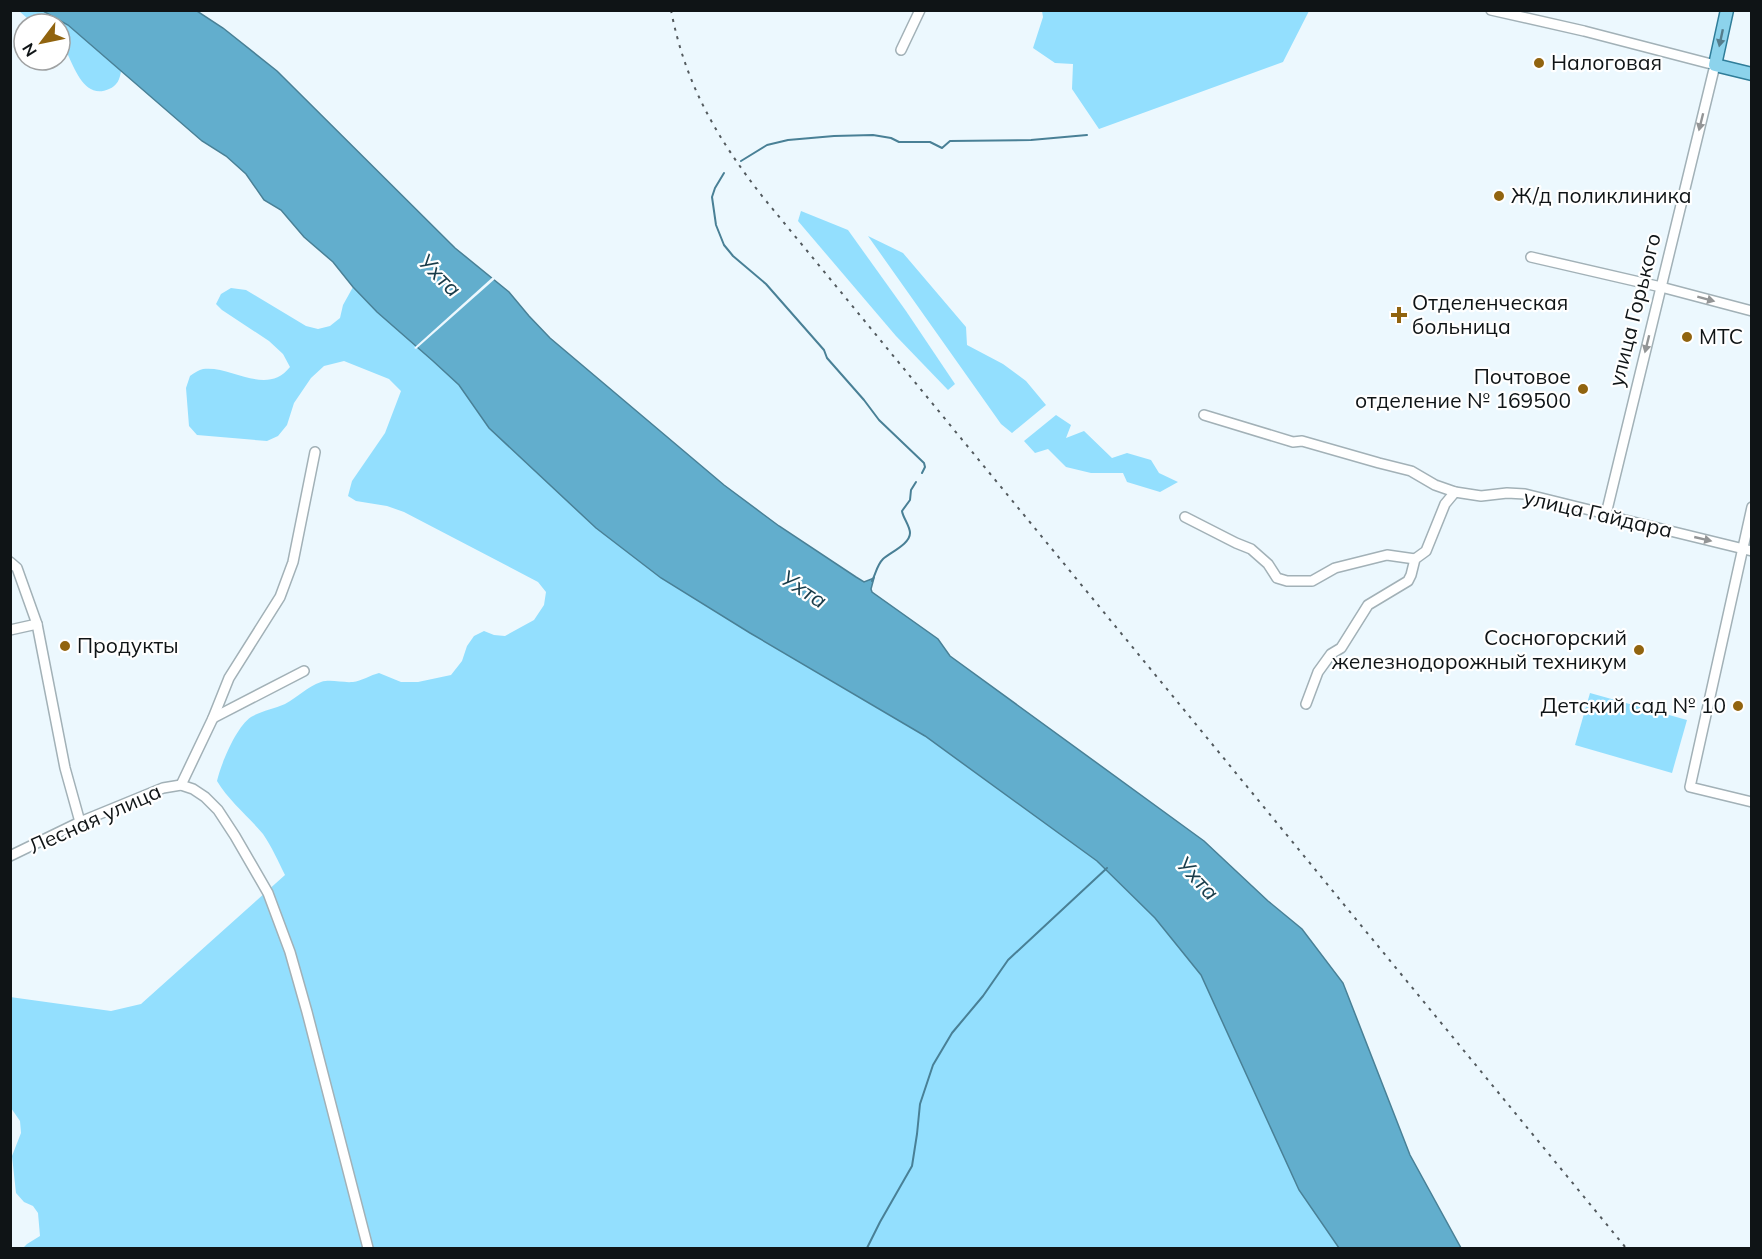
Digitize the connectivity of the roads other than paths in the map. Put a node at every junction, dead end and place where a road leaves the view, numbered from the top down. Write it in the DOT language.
graph roads {
  1 [pos="920,10"];
  2 [pos="1491,10"];
  3 [pos="1727,10"];
  4 [pos="901,50"];
  5 [pos="1715,65"];
  6 [pos="1752,75"];
  7 [pos="1531,257"];
  8 [pos="1661,287"];
  9 [pos="1752,311"];
  10 [pos="1204,415"];
  11 [pos="315,452"];
  12 [pos="1455,492"];
  13 [pos="1752,507"];
  14 [pos="1606,514"];
  15 [pos="1185,517"];
  16 [pos="1747,549"];
  17 [pos="1415,559"];
  18 [pos="10,562"];
  19 [pos="37,624"];
  20 [pos="10,630"];
  21 [pos="304,671"];
  22 [pos="1306,704"];
  23 [pos="213,718"];
  24 [pos="181,785"];
  25 [pos="1752,802"];
  26 [pos="80,822"];
  27 [pos="10,851"];
  28 [pos="22,851"];
  29 [pos="10,856"];
  30 [pos="368,1248"];
  1 -- 4 [label="street"];
  2 -- 5 [label="street"];
  3 -- 5 [label="main road, улица Горького, one-way"];
  5 -- 6 [label="main road"];
  5 -- 8 [label="street, улица Горького, one-way"];
  7 -- 8 [label="street"];
  8 -- 9 [label="street, one-way"];
  8 -- 14 [label="street, улица Горького, one-way"];
  10 -- 12 [label="street, улица Гайдара"];
  11 -- 23 [label="street"];
  12 -- 14 [label="street, улица Гайдара"];
  12 -- 17 [label="street"];
  13 -- 16 [label="street"];
  14 -- 16 [label="street, улица Гайдара, one-way"];
  15 -- 17 [label="street"];
  16 -- 25 [label="street"];
  17 -- 22 [label="street"];
  18 -- 19 [label="street"];
  19 -- 20 [label="street"];
  19 -- 26 [label="street"];
  21 -- 23 [label="street"];
  23 -- 24 [label="street"];
  24 -- 26 [label="street, Лесная улица"];
  24 -- 30 [label="street"];
  26 -- 28 [label="street, Лесная улица"];
  27 -- 28 [label="street"];
  28 -- 29 [label="street, Лесная улица"];
}
